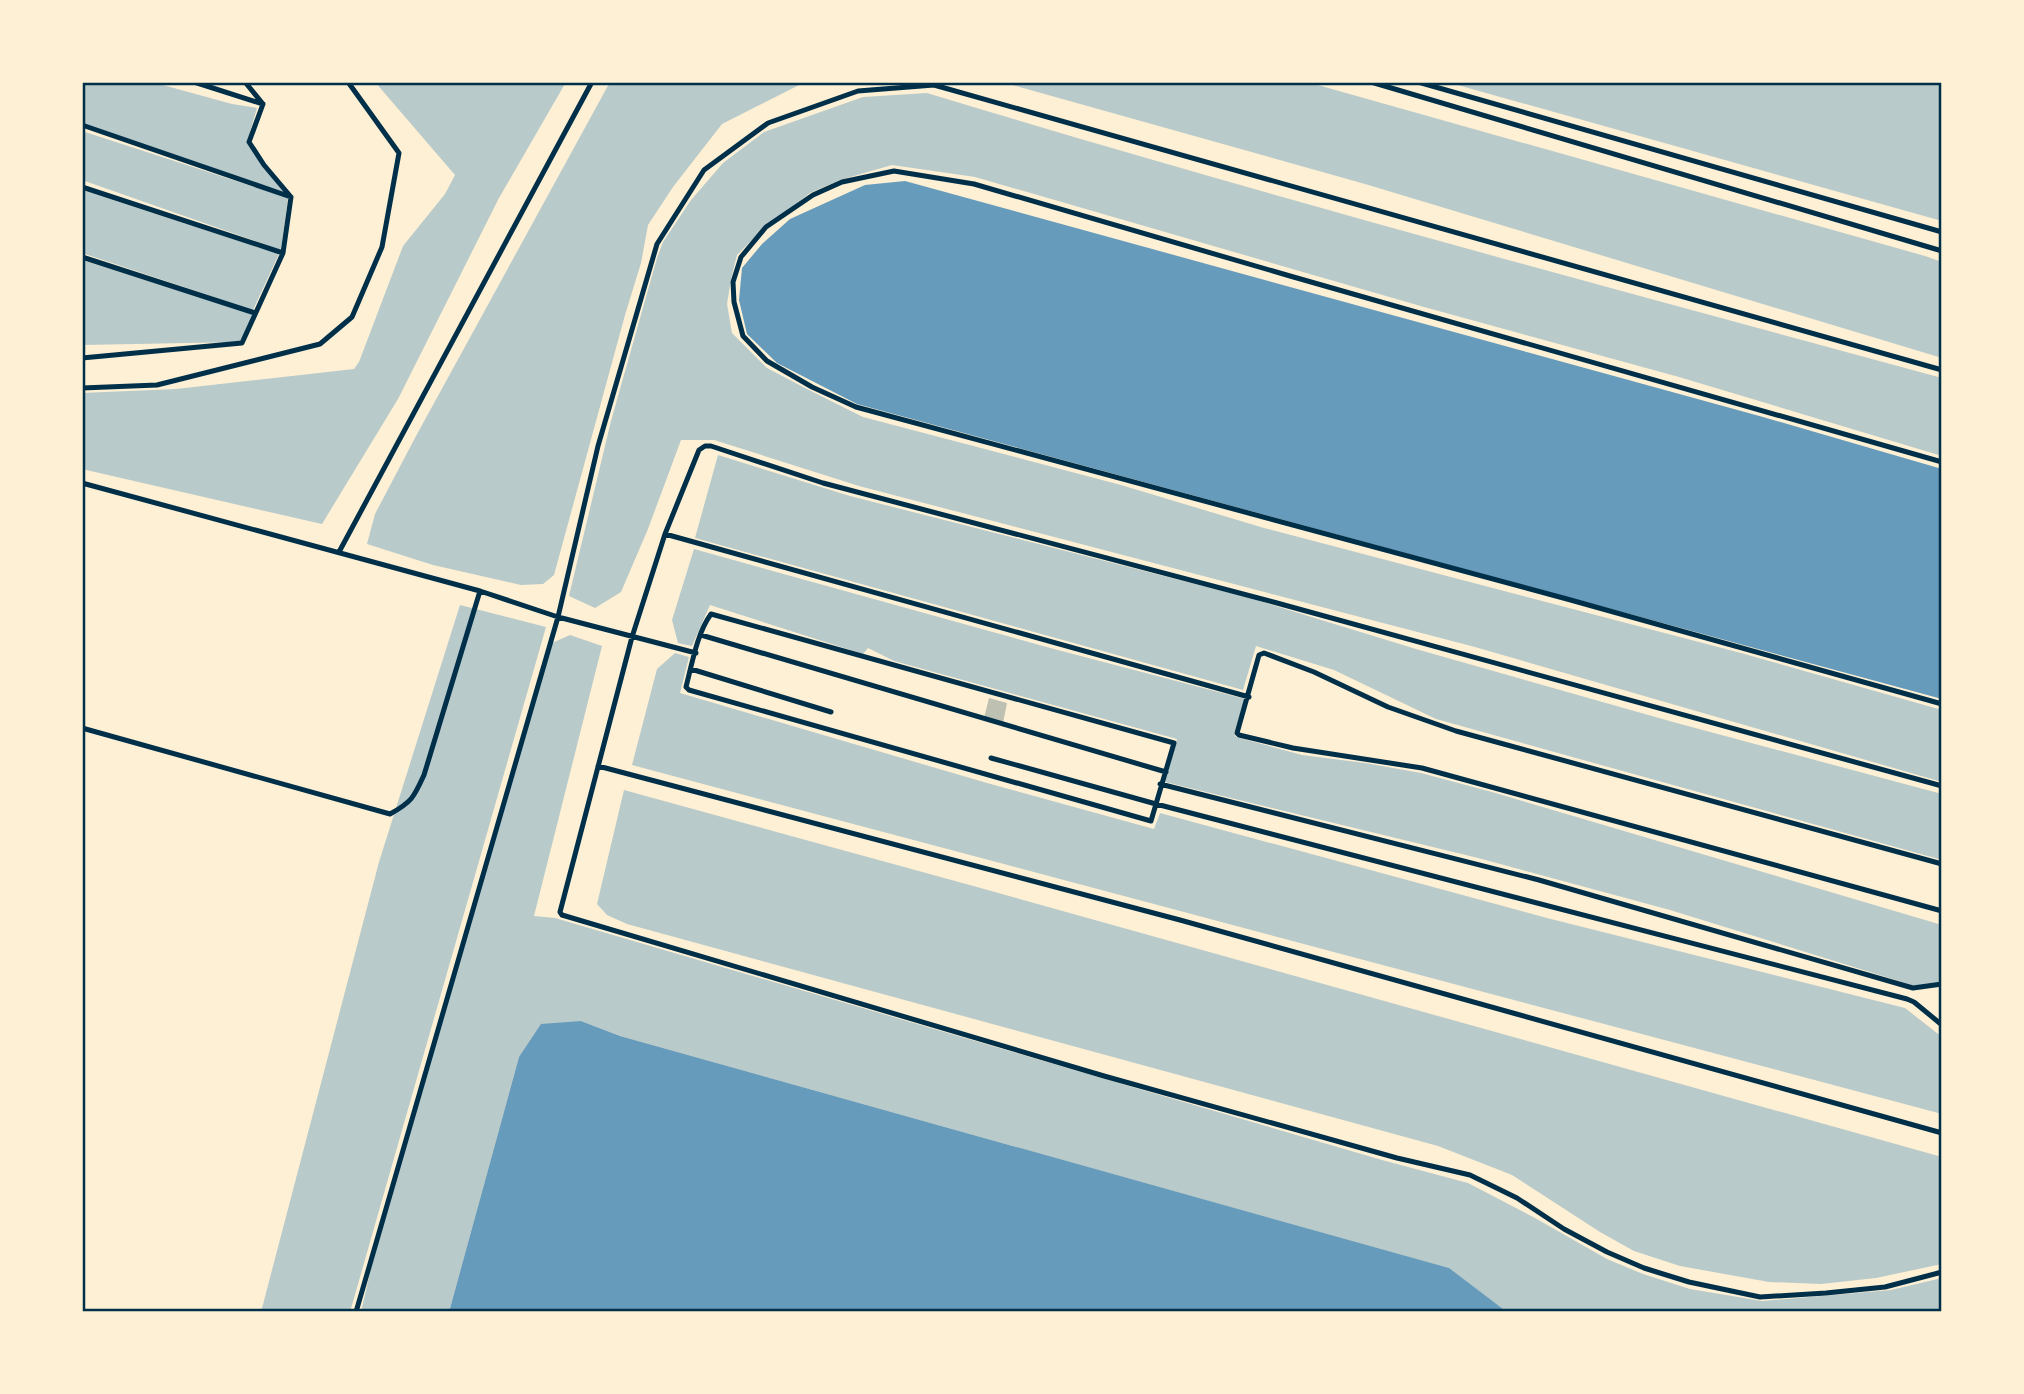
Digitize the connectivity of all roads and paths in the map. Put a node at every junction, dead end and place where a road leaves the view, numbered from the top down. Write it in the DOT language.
graph roads {
  1 [pos="194,82"];
  2 [pos="245,82"];
  3 [pos="348,82"];
  4 [pos="592,82"];
  5 [pos="1371,82"];
  6 [pos="1418,82"];
  7 [pos="263,104"];
  8 [pos="82,125"];
  9 [pos="82,187"];
  10 [pos="292,197"];
  11 [pos="1942,232"];
  12 [pos="1942,251"];
  13 [pos="283,253"];
  14 [pos="82,257"];
  15 [pos="255,313"];
  16 [pos="82,358"];
  17 [pos="1942,370"];
  18 [pos="82,388"];
  19 [pos="1942,462"];
  20 [pos="82,483"];
  21 [pos="665,534"];
  22 [pos="339,552"];
  23 [pos="480,591"];
  24 [pos="558,617"];
  25 [pos="701,635"];
  26 [pos="632,637"];
  27 [pos="696,653"];
  28 [pos="691,669"];
  29 [pos="1249,696"];
  30 [pos="1942,704"];
  31 [pos="831,712"];
  32 [pos="82,728"];
  33 [pos="991,758"];
  34 [pos="598,766"];
  35 [pos="1166,772"];
  36 [pos="1160,784"];
  37 [pos="1942,786"];
  38 [pos="1156,804"];
  39 [pos="1942,864"];
  40 [pos="1942,911"];
  41 [pos="1942,984"];
  42 [pos="1942,1025"];
  43 [pos="1942,1133"];
  44 [pos="1942,1272"];
  45 [pos="356,1312"];
  1 -- 7 [label="lane"];
  2 -- 7 [label="lane"];
  3 -- 18 [label="lane"];
  4 -- 22 [label="lane"];
  5 -- 12 [label="lane"];
  6 -- 11 [label="lane"];
  7 -- 10 [label="lane"];
  8 -- 10 [label="lane"];
  9 -- 13 [label="lane"];
  10 -- 13 [label="lane"];
  13 -- 15 [label="lane"];
  14 -- 15 [label="lane"];
  15 -- 16 [label="lane"];
  17 -- 24 [label="lane"];
  19 -- 30 [label="lane"];
  20 -- 22 [label="lane"];
  21 -- 26 [label="lane"];
  21 -- 29 [label="lane"];
  21 -- 37 [label="lane"];
  22 -- 23 [label="lane"];
  23 -- 24 [label="lane"];
  23 -- 32 [label="lane"];
  24 -- 26 [label="lane"];
  24 -- 45 [label="lane"];
  25 -- 27 [label="lane"];
  25 -- 35 [label="lane"];
  25 -- 35 [label="lane"];
  26 -- 27 [label="lane"];
  26 -- 34 [label="lane"];
  27 -- 28 [label="lane"];
  28 -- 31 [label="lane"];
  28 -- 38 [label="lane"];
  29 -- 39 [label="lane"];
  29 -- 40 [label="lane"];
  33 -- 38 [label="lane"];
  34 -- 43 [label="lane"];
  34 -- 44 [label="lane"];
  35 -- 36 [label="lane"];
  36 -- 38 [label="lane"];
  36 -- 41 [label="lane"];
  38 -- 42 [label="lane"];
}
